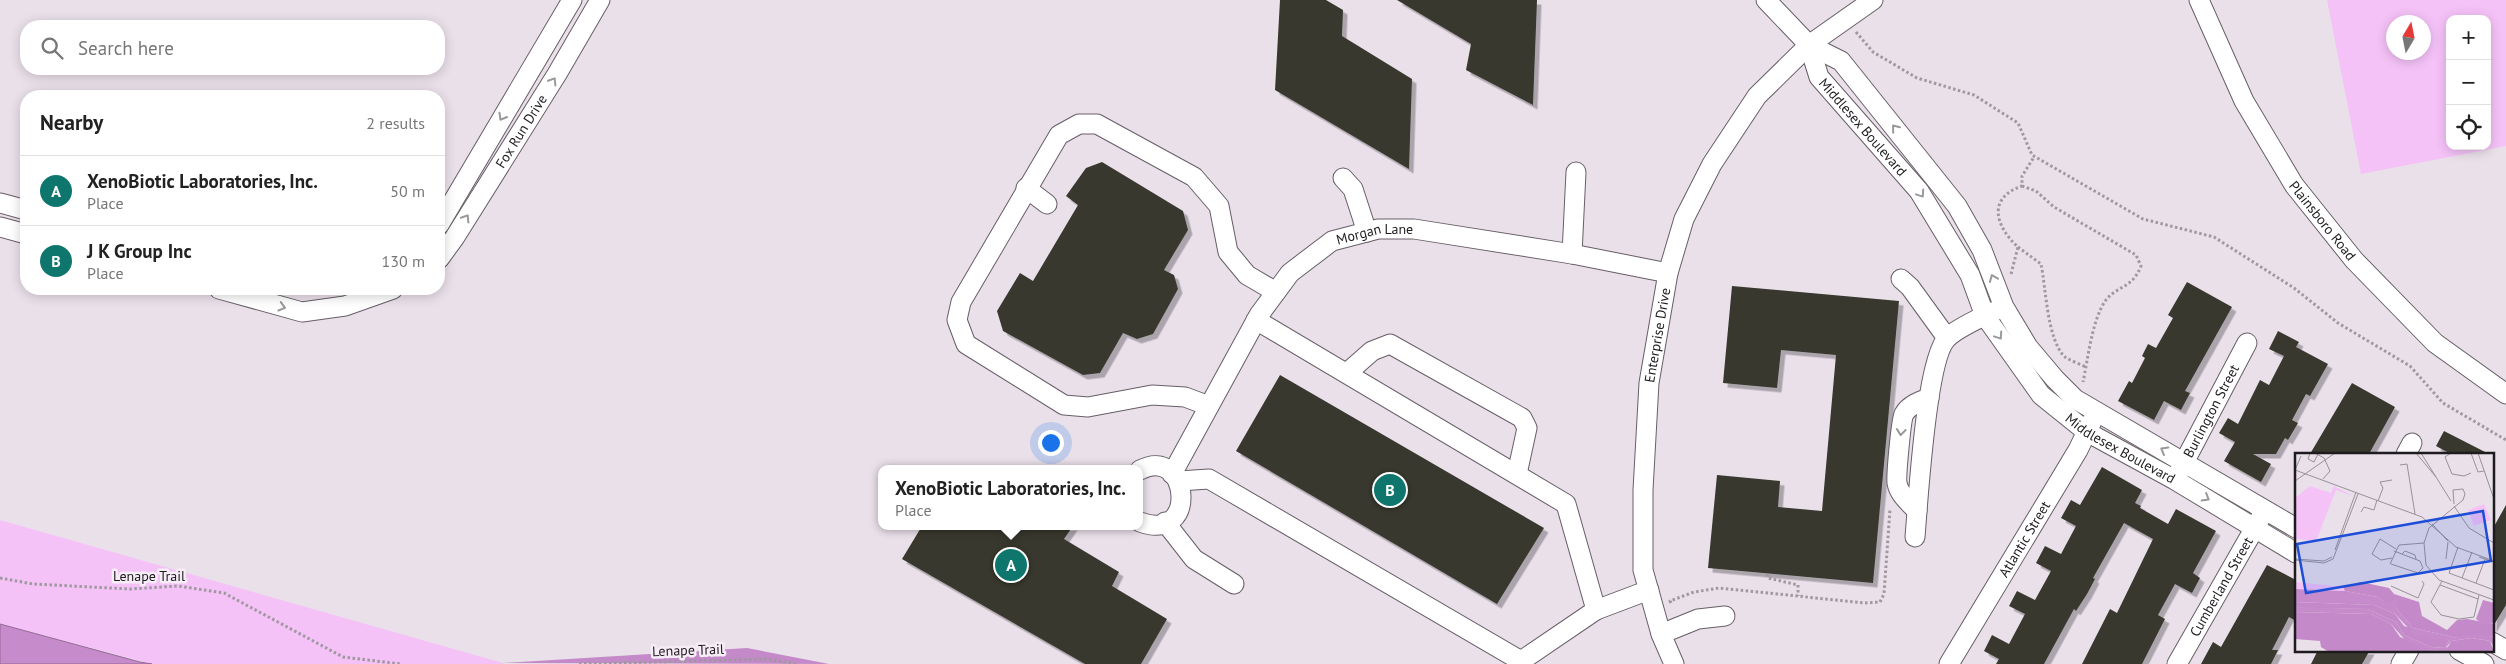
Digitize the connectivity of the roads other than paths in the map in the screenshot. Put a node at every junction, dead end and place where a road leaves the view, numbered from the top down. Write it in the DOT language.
graph roads {
  1 [pos="572,0"];
  2 [pos="600,0"];
  3 [pos="1766,0"];
  4 [pos="1873,0"];
  5 [pos="2199,0"];
  6 [pos="1809,45"];
  7 [pos="1576,172"];
  8 [pos="1343,178"];
  9 [pos="1026,188"];
  10 [pos="0,203"];
  11 [pos="1047,204"];
  12 [pos="20,208"];
  13 [pos="445,215"];
  14 [pos="0,227"];
  15 [pos="20,232"];
  16 [pos="1367,232"];
  17 [pos="445,250"];
  18 [pos="1572,254"];
  19 [pos="1668,274"];
  20 [pos="1901,279"];
  21 [pos="1276,292"];
  22 [pos="240,295"];
  23 [pos="376,295"];
  24 [pos="2004,307"];
  25 [pos="1985,316"];
  26 [pos="1256,320"];
  27 [pos="1947,338"];
  28 [pos="2247,343"];
  29 [pos="1346,373"];
  30 [pos="2506,394"];
  31 [pos="1209,406"];
  32 [pos="2098,412"];
  33 [pos="2087,432"];
  34 [pos="2184,461"];
  35 [pos="1143,469"];
  36 [pos="1517,474"];
  37 [pos="1176,477"];
  38 [pos="2175,480"];
  39 [pos="2266,510"];
  40 [pos="1165,522"];
  41 [pos="1143,523"];
  42 [pos="2295,527"];
  43 [pos="2255,528"];
  44 [pos="1915,537"];
  45 [pos="2295,552"];
  46 [pos="1234,584"];
  47 [pos="1649,590"];
  48 [pos="1596,610"];
  49 [pos="1726,616"];
  50 [pos="1661,634"];
  51 [pos="2494,643"];
  52 [pos="2506,650"];
  53 [pos="2408,652"];
  54 [pos="2463,652"];
  55 [pos="1674,664"];
  56 [pos="1949,664"];
  57 [pos="2178,664"];
  58 [pos="2401,664"];
  59 [pos="2484,664"];
  1 -- 13 [label="street, Fox Run Drive, one-way"];
  17 -- 2 [label="street, Fox Run Drive, one-way"];
  3 -- 6 [label="street"];
  4 -- 6 [label="street"];
  5 -- 30 [label="street, Plainsboro Road"];
  6 -- 19 [label="street, Enterprise Drive"];
  24 -- 6 [label="street, Middlesex Boulevard, one-way"];
  6 -- 25 [label="street, Middlesex Boulevard, one-way"];
  7 -- 18 [label="street"];
  8 -- 16 [label="street"];
  9 -- 11 [label="street"];
  9 -- 21 [label="street"];
  9 -- 31 [label="street"];
  10 -- 12 [label="street"];
  14 -- 15 [label="street"];
  16 -- 18 [label="street, Morgan Lane"];
  16 -- 21 [label="street, Morgan Lane"];
  18 -- 19 [label="street, Morgan Lane"];
  19 -- 47 [label="street, Enterprise Drive"];
  20 -- 27 [label="street"];
  21 -- 26 [label="street, Morgan Lane"];
  22 -- 23 [label="street, one-way"];
  24 -- 25 [label="street"];
  24 -- 32 [label="street, Middlesex Boulevard"];
  25 -- 27 [label="street"];
  25 -- 33 [label="street, Middlesex Boulevard, one-way"];
  26 -- 29 [label="street"];
  26 -- 31 [label="street, Morgan Lane"];
  27 -- 44 [label="street"];
  28 -- 34 [label="street, Burlington Street"];
  29 -- 36 [label="street"];
  29 -- 36 [label="street"];
  31 -- 37 [label="street, Morgan Lane"];
  32 -- 33 [label="street, Atlantic Street"];
  34 -- 32 [label="street, Middlesex Boulevard, one-way"];
  33 -- 38 [label="street, Middlesex Boulevard"];
  33 -- 56 [label="street, Atlantic Street"];
  34 -- 38 [label="street, Burlington Street"];
  34 -- 39 [label="street, Middlesex Boulevard"];
  35 -- 37 [label="street"];
  36 -- 48 [label="street"];
  37 -- 40 [label="street"];
  37 -- 48 [label="street"];
  38 -- 43 [label="street, Middlesex Boulevard, one-way"];
  39 -- 42 [label="street, Middlesex Boulevard"];
  39 -- 43 [label="street, Cumberland Street"];
  40 -- 41 [label="street"];
  40 -- 46 [label="street"];
  43 -- 45 [label="street, Middlesex Boulevard"];
  43 -- 57 [label="street, Cumberland Street"];
  47 -- 48 [label="street"];
  47 -- 50 [label="street, Enterprise Drive"];
  49 -- 50 [label="street"];
  50 -- 55 [label="street, Enterprise Drive"];
  51 -- 52 [label="street"];
  53 -- 58 [label="street"];
  54 -- 59 [label="street"];
}
